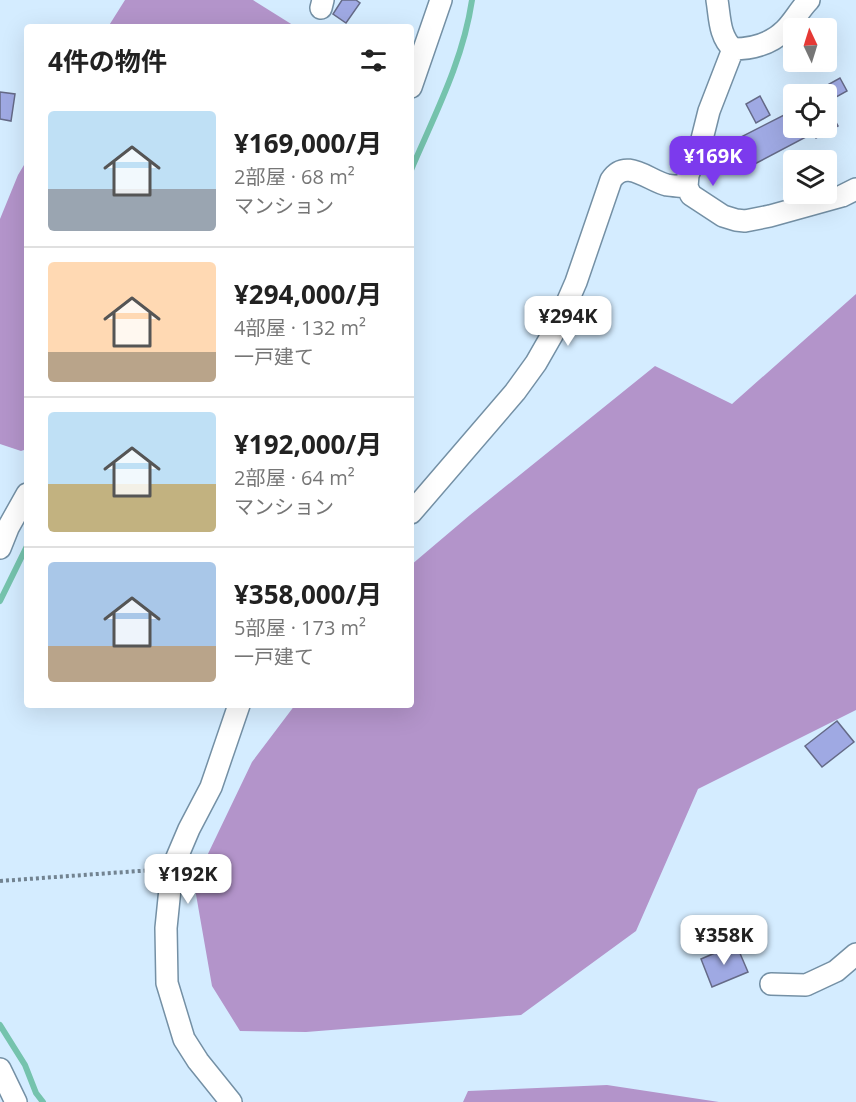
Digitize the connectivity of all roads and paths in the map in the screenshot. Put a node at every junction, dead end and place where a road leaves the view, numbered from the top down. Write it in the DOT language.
graph roads {
  1 [pos="441,0"];
  2 [pos="717,0"];
  3 [pos="809,0"];
  4 [pos="733,49"];
  5 [pos="414,78"];
  6 [pos="687,187"];
  7 [pos="856,189"];
  8 [pos="24,498"];
  9 [pos="414,510"];
  10 [pos="6,520"];
  11 [pos="0,548"];
  12 [pos="238,708"];
  13 [pos="172,869"];
  14 [pos="0,881"];
  15 [pos="856,954"];
  16 [pos="771,984"];
  17 [pos="0,1069"];
  18 [pos="16,1102"];
  19 [pos="231,1102"];
  1 -- 5 [label="street"];
  2 -- 4 [label="street"];
  3 -- 4 [label="street"];
  4 -- 6 [label="street"];
  6 -- 7 [label="street"];
  6 -- 9 [label="street"];
  8 -- 10 [label="street"];
  10 -- 11 [label="street"];
  12 -- 13 [label="street"];
  13 -- 14 [label="path"];
  13 -- 19 [label="street"];
  15 -- 16 [label="street"];
  17 -- 18 [label="street"];
}
